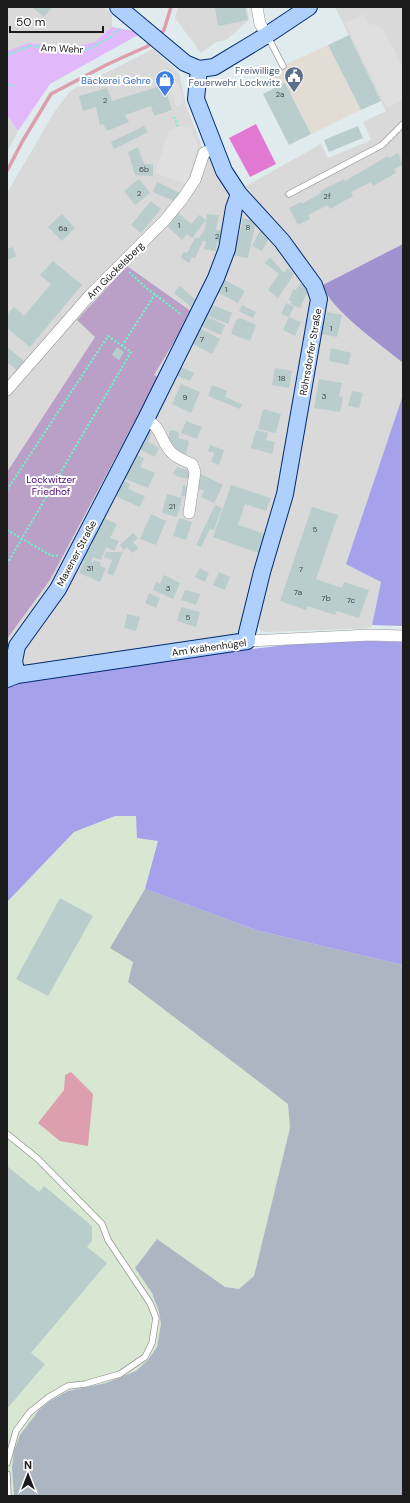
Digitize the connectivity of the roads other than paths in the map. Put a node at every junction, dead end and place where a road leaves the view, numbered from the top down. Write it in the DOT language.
graph roads {
  1 [pos="118,7"];
  2 [pos="257,7"];
  3 [pos="309,7"];
  4 [pos="267,35"];
  5 [pos="283,66"];
  6 [pos="199,69"];
  7 [pos="403,124"];
  8 [pos="215,148"];
  9 [pos="239,194"];
  10 [pos="289,194"];
  11 [pos="7,390"];
  12 [pos="146,419"];
  13 [pos="189,513"];
  14 [pos="403,636"];
  15 [pos="247,641"];
  16 [pos="12,677"];
  17 [pos="7,1134"];
  18 [pos="7,1463"];
  19 [pos="7,1474"];
  20 [pos="8,1496"];
  1 -- 6 [label="street"];
  2 -- 4 [label="street"];
  3 -- 4 [label="street"];
  4 -- 5 [label="lane"];
  4 -- 6 [label="street"];
  6 -- 8 [label="street, Röhrsdorfer Straße"];
  7 -- 10 [label="lane"];
  8 -- 9 [label="street, Röhrsdorfer Straße"];
  8 -- 11 [label="street, Am Gückelsberg"];
  9 -- 12 [label="street, Maxener Straße"];
  9 -- 15 [label="street, Röhrsdorfer Straße"];
  12 -- 13 [label="street"];
  12 -- 16 [label="street, Maxener Straße"];
  14 -- 15 [label="street, Am Krähenhügel"];
  15 -- 16 [label="street, Am Krähenhügel"];
  17 -- 18 [label="lane"];
  19 -- 20 [label="lane"];
}
